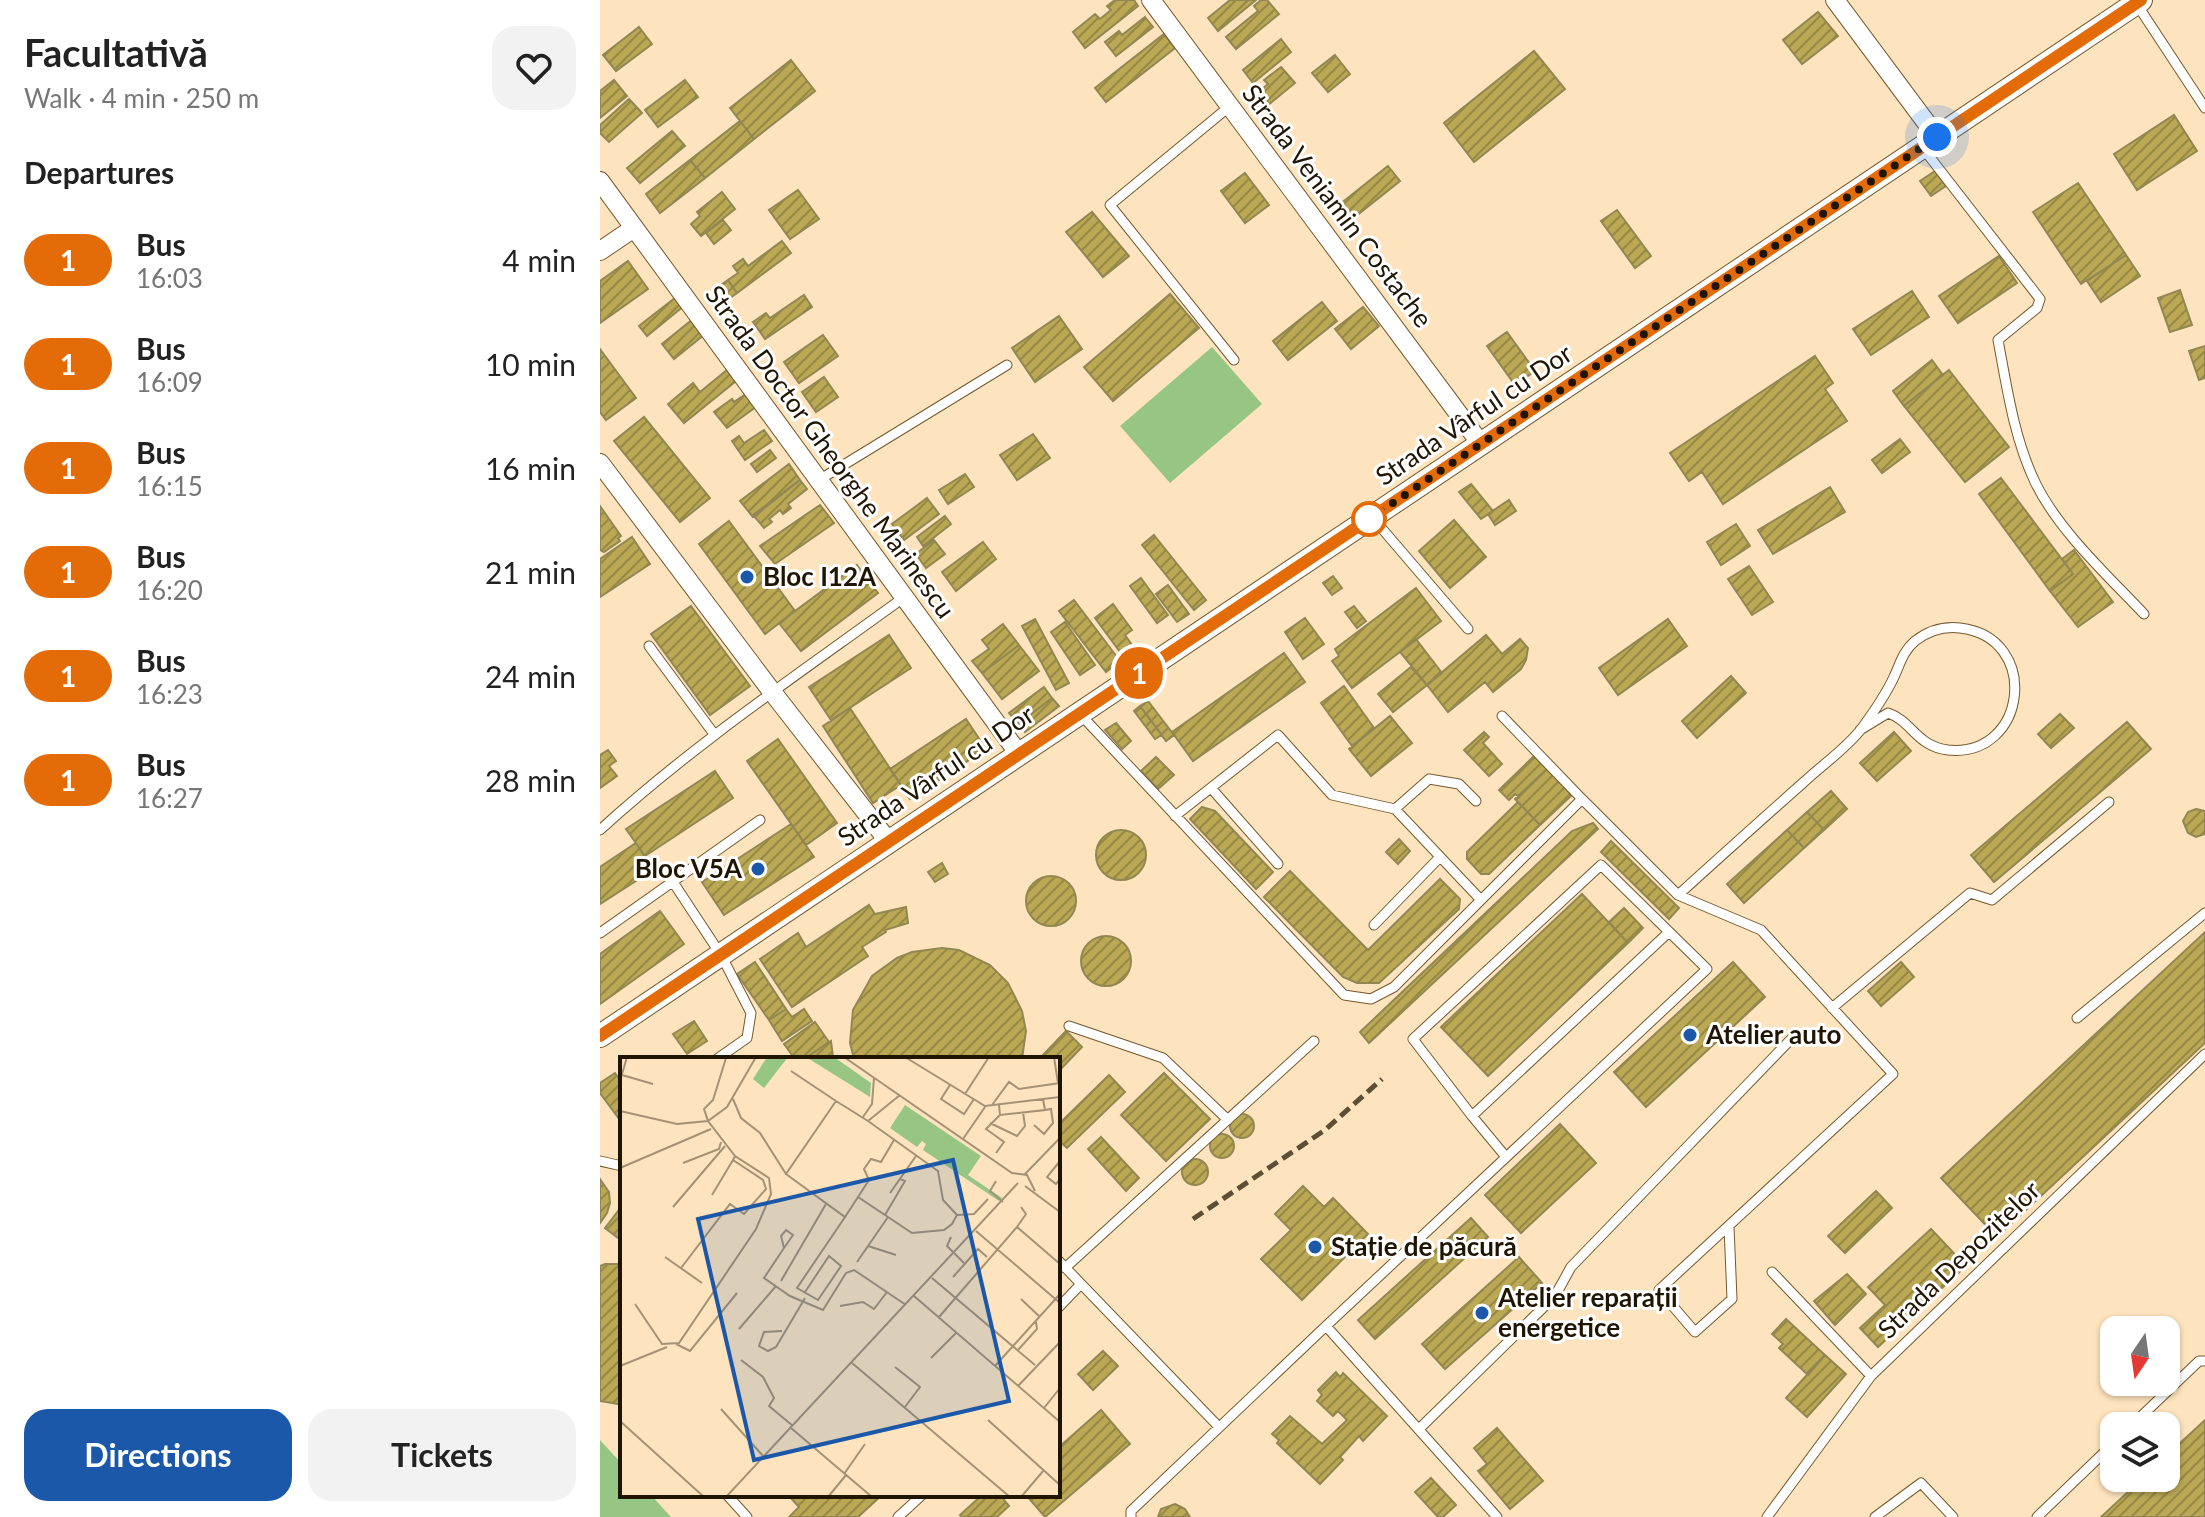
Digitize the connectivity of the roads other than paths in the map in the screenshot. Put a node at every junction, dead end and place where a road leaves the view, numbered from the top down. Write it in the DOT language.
graph roads {
  1 [pos="1151,0"];
  2 [pos="1835,0"];
  3 [pos="2139,2"];
  4 [pos="1230,106"];
  5 [pos="2205,108"];
  6 [pos="1930,142"];
  7 [pos="600,181"];
  8 [pos="634,228"];
  9 [pos="600,251"];
  10 [pos="1234,360"];
  11 [pos="1007,365"];
  12 [pos="1481,444"];
  13 [pos="600,463"];
  14 [pos="819,480"];
  15 [pos="1372,517"];
  16 [pos="903,598"];
  17 [pos="2144,614"];
  18 [pos="1468,629"];
  19 [pos="649,646"];
  20 [pos="773,693"];
  21 [pos="1079,714"];
  22 [pos="1502,716"];
  23 [pos="1860,730"];
  24 [pos="714,734"];
  25 [pos="1019,754"];
  26 [pos="1211,788"];
  27 [pos="1582,799"];
  28 [pos="1476,801"];
  29 [pos="2109,802"];
  30 [pos="1395,809"];
  31 [pos="1175,816"];
  32 [pos="760,820"];
  33 [pos="600,830"];
  34 [pos="889,842"];
  35 [pos="1440,857"];
  36 [pos="1278,864"];
  37 [pos="673,882"];
  38 [pos="1678,895"];
  39 [pos="1481,900"];
  40 [pos="2205,913"];
  41 [pos="1374,925"];
  42 [pos="1669,932"];
  43 [pos="600,933"];
  44 [pos="721,955"];
  45 [pos="1832,1008"];
  46 [pos="2077,1018"];
  47 [pos="1069,1026"];
  48 [pos="1796,1034"];
  49 [pos="600,1036"];
  50 [pos="1314,1041"];
  51 [pos="2205,1054"];
  52 [pos="720,1057"];
  53 [pos="1472,1116"];
  54 [pos="1228,1120"];
  55 [pos="1506,1157"];
  56 [pos="600,1161"];
  57 [pos="620,1166"];
  58 [pos="1729,1226"];
  59 [pos="1062,1264"];
  60 [pos="1772,1272"];
  61 [pos="1081,1284"];
  62 [pos="1060,1306"];
  63 [pos="1326,1326"];
  64 [pos="2205,1361"];
  65 [pos="1871,1376"];
  66 [pos="2146,1412"];
  67 [pos="1219,1427"];
  68 [pos="1419,1429"];
  69 [pos="2100,1456"];
  70 [pos="729,1497"];
  71 [pos="920,1497"];
  72 [pos="747,1517"];
  73 [pos="898,1517"];
  74 [pos="1131,1517"];
  75 [pos="1497,1517"];
  76 [pos="1767,1517"];
  77 [pos="1875,1517"];
  78 [pos="1953,1517"];
  79 [pos="2037,1517"];
  1 -- 4 [label="street, Strada Veniamin Costache"];
  2 -- 6 [label="street"];
  3 -- 5 [label="lane"];
  3 -- 6 [label="street, Strada Vârful cu Dor"];
  4 -- 10 [label="lane"];
  4 -- 12 [label="street, Strada Veniamin Costache"];
  6 -- 12 [label="street, Strada Vârful cu Dor"];
  6 -- 17 [label="lane"];
  7 -- 8 [label="street, Strada Doctor Gheorghe Marinescu"];
  8 -- 9 [label="street"];
  8 -- 14 [label="street, Strada Doctor Gheorghe Marinescu"];
  11 -- 14 [label="lane"];
  12 -- 15 [label="street, Strada Vârful cu Dor"];
  13 -- 20 [label="street"];
  14 -- 16 [label="street, Strada Doctor Gheorghe Marinescu"];
  15 -- 18 [label="lane"];
  15 -- 21 [label="street, Strada Vârful cu Dor"];
  16 -- 20 [label="lane"];
  16 -- 25 [label="street, Strada Doctor Gheorghe Marinescu"];
  19 -- 24 [label="lane"];
  20 -- 24 [label="lane"];
  20 -- 34 [label="street"];
  21 -- 25 [label="street, Strada Vârful cu Dor"];
  21 -- 31 [label="lane"];
  22 -- 27 [label="lane"];
  23 -- 23 [label="lane"];
  23 -- 38 [label="lane"];
  24 -- 33 [label="lane"];
  25 -- 34 [label="street, Strada Vârful cu Dor"];
  26 -- 30 [label="lane"];
  26 -- 31 [label="lane"];
  26 -- 36 [label="lane"];
  27 -- 38 [label="lane"];
  27 -- 39 [label="lane"];
  28 -- 30 [label="lane"];
  29 -- 45 [label="lane"];
  30 -- 35 [label="lane"];
  31 -- 39 [label="lane"];
  32 -- 37 [label="lane"];
  34 -- 44 [label="street, Strada Vârful cu Dor"];
  35 -- 39 [label="lane"];
  35 -- 41 [label="lane"];
  37 -- 43 [label="lane"];
  37 -- 44 [label="lane"];
  38 -- 45 [label="lane"];
  40 -- 46 [label="lane"];
  42 -- 53 [label="lane"];
  42 -- 53 [label="lane"];
  42 -- 55 [label="lane"];
  44 -- 49 [label="street, Strada Vârful cu Dor"];
  44 -- 52 [label="lane"];
  45 -- 58 [label="lane"];
  47 -- 54 [label="lane"];
  48 -- 68 [label="lane"];
  50 -- 54 [label="lane"];
  51 -- 65 [label="lane, Strada Depozitelor"];
  53 -- 55 [label="lane"];
  54 -- 59 [label="lane"];
  55 -- 63 [label="lane"];
  56 -- 57 [label="lane"];
  58 -- 58 [label="lane"];
  59 -- 61 [label="lane"];
  60 -- 65 [label="lane"];
  61 -- 62 [label="lane"];
  61 -- 67 [label="lane"];
  63 -- 67 [label="lane"];
  63 -- 68 [label="lane"];
  64 -- 66 [label="lane"];
  65 -- 76 [label="lane, Strada Depozitelor"];
  67 -- 74 [label="lane"];
  68 -- 75 [label="lane"];
  69 -- 79 [label="lane"];
  70 -- 72 [label="lane"];
  71 -- 73 [label="lane"];
  77 -- 78 [label="lane"];
}
